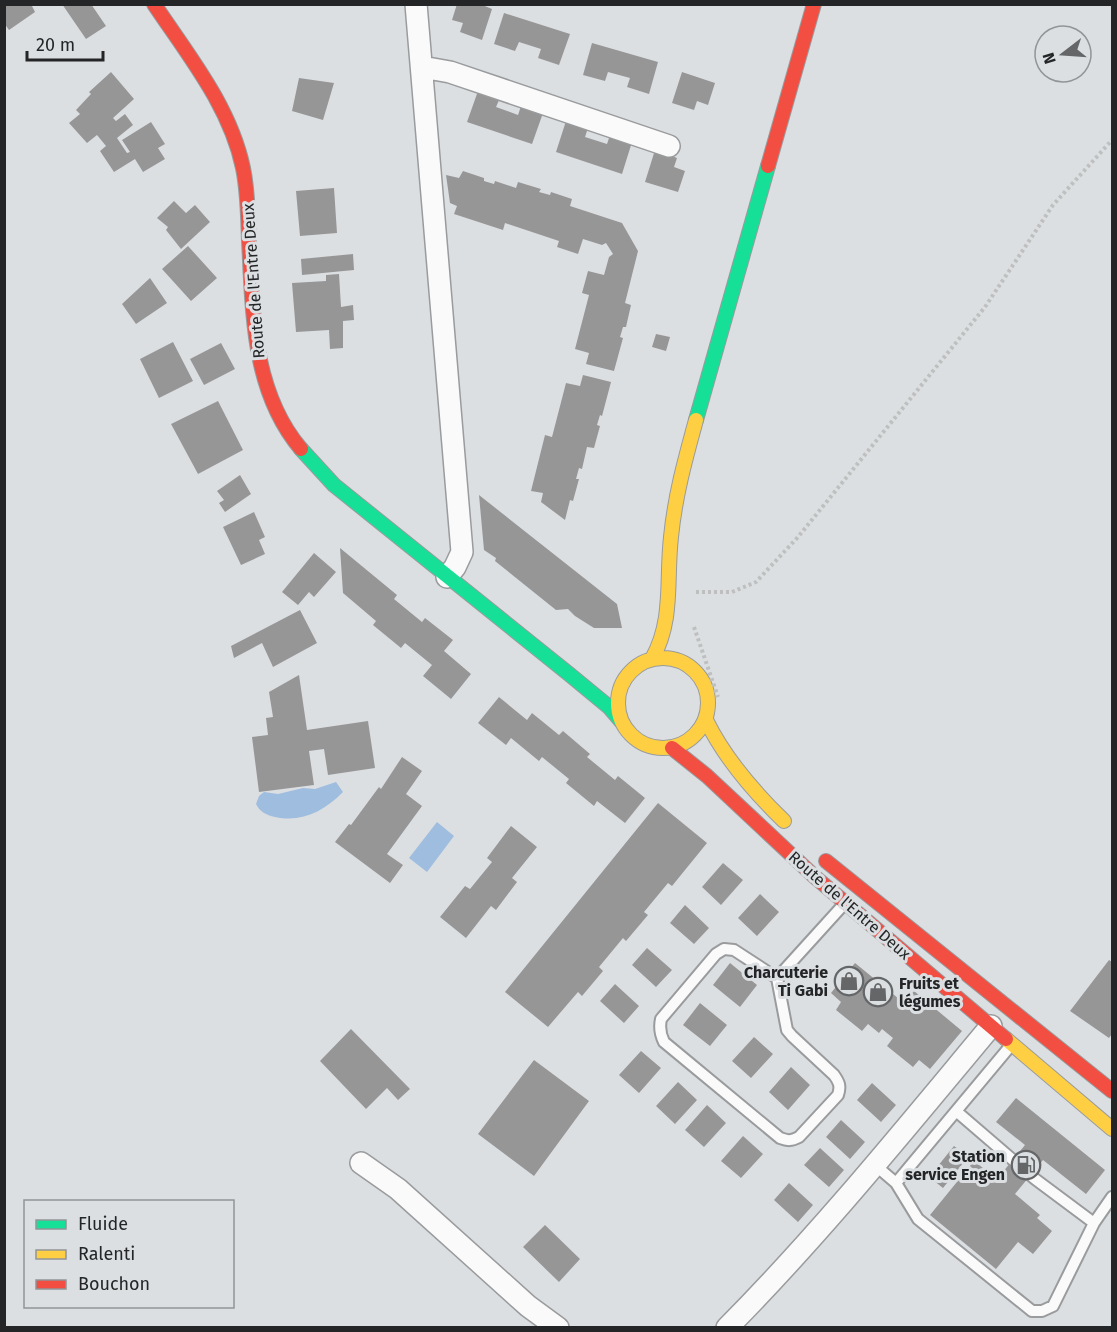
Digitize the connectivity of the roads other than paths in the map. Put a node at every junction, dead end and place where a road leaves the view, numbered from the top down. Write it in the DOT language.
graph roads {
  1 [pos="154,4"];
  2 [pos="416,4"];
  3 [pos="814,4"];
  4 [pos="422,68"];
  5 [pos="669,146"];
  6 [pos="447,577"];
  7 [pos="669,597"];
  8 [pos="676,625"];
  9 [pos="683,646"];
  10 [pos="652,659"];
  11 [pos="690,666"];
  12 [pos="569,674"];
  13 [pos="627,675"];
  14 [pos="705,720"];
  15 [pos="621,722"];
  16 [pos="672,748"];
  17 [pos="796,834"];
  18 [pos="812,849"];
  19 [pos="845,903"];
  20 [pos="777,978"];
  21 [pos="991,1026"];
  22 [pos="1012,1044"];
  23 [pos="1113,1090"];
  24 [pos="956,1111"];
  25 [pos="1113,1129"];
  26 [pos="361,1163"];
  27 [pos="876,1165"];
  28 [pos="896,1183"];
  29 [pos="1113,1197"];
  30 [pos="1094,1223"];
  31 [pos="558,1328"];
  32 [pos="727,1328"];
  1 -- 6 [label="main road, Route de l'Entre Deux"];
  2 -- 4 [label="street"];
  3 -- 7 [label="main road"];
  4 -- 5 [label="street"];
  4 -- 6 [label="street"];
  6 -- 12 [label="main road, Route de l'Entre Deux"];
  7 -- 8 [label="main road"];
  7 -- 10 [label="main road"];
  9 -- 11 [label="main road"];
  10 -- 11 [label="main road"];
  10 -- 13 [label="main road"];
  11 -- 14 [label="main road"];
  12 -- 13 [label="main road, Route de l'Entre Deux"];
  12 -- 15 [label="main road, Route de l'Entre Deux"];
  13 -- 15 [label="main road"];
  14 -- 16 [label="main road"];
  14 -- 17 [label="main road, Route de l'Entre Deux"];
  15 -- 16 [label="main road"];
  16 -- 19 [label="main road, Route de l'Entre Deux"];
  18 -- 23 [label="main road, Route de l'Entre Deux"];
  19 -- 20 [label="lane"];
  19 -- 21 [label="main road, Route de l'Entre Deux"];
  20 -- 20 [label="lane"];
  21 -- 22 [label="main road, Route de l'Entre Deux"];
  21 -- 27 [label="street"];
  22 -- 24 [label="lane"];
  22 -- 25 [label="main road, Route de l'Entre Deux"];
  24 -- 28 [label="lane"];
  24 -- 30 [label="lane"];
  26 -- 31 [label="street"];
  27 -- 28 [label="lane"];
  27 -- 32 [label="street"];
  28 -- 30 [label="lane"];
  29 -- 30 [label="lane"];
}
